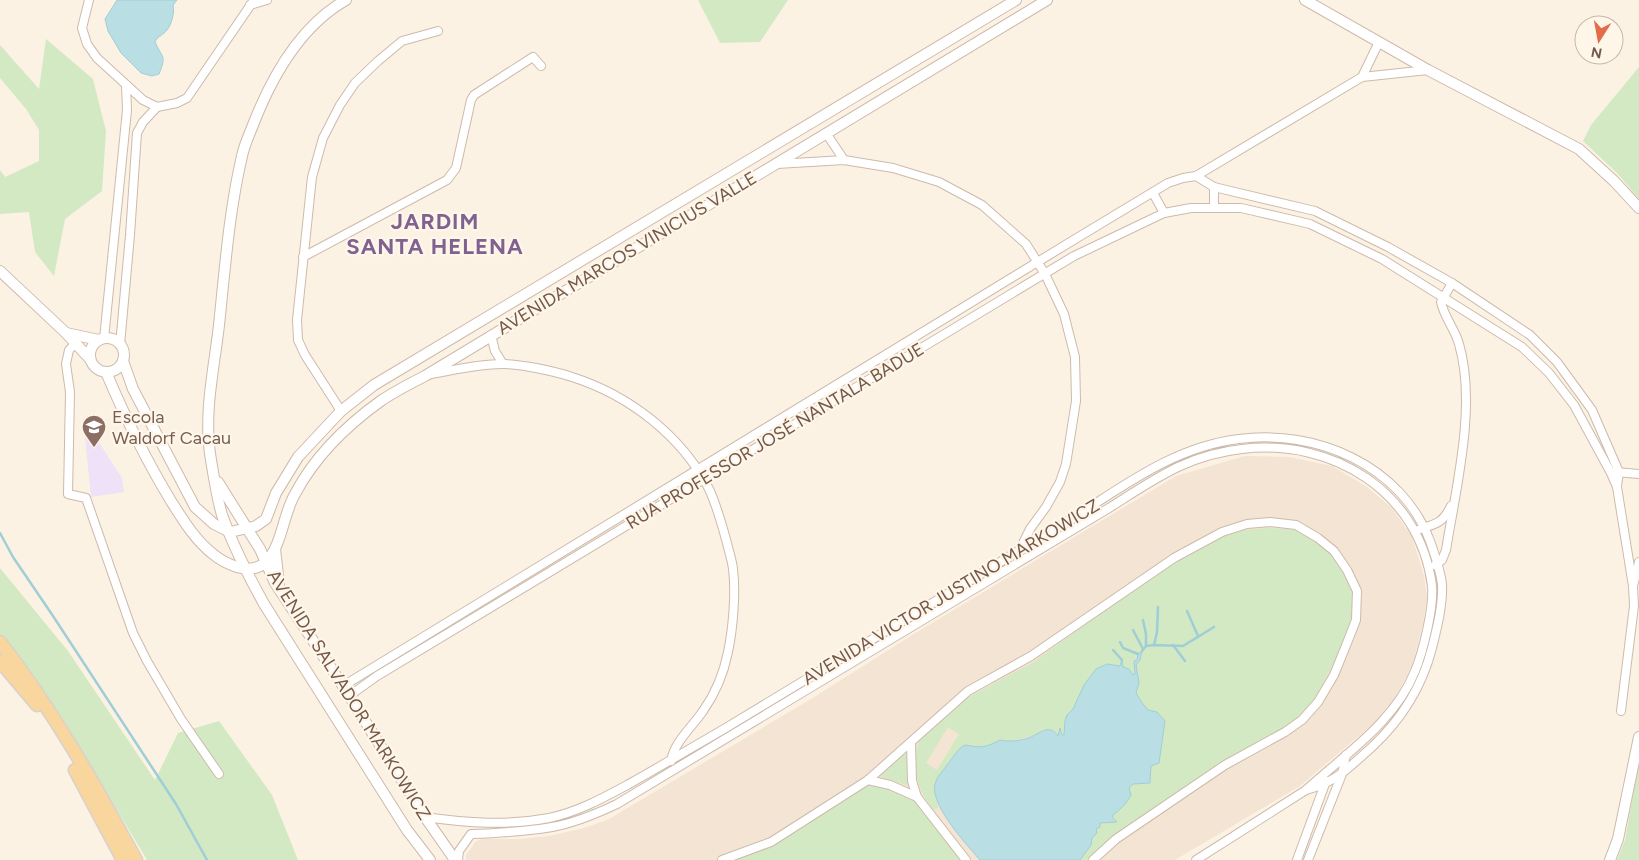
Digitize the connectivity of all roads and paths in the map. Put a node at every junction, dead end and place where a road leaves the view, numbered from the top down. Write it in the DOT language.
graph roads {
  1 [pos="89,0"];
  2 [pos="267,0"];
  3 [pos="346,0"];
  4 [pos="1016,0"];
  5 [pos="1047,0"];
  6 [pos="1305,0"];
  7 [pos="252,3"];
  8 [pos="438,31"];
  9 [pos="1379,42"];
  10 [pos="541,66"];
  11 [pos="1428,70"];
  12 [pos="1362,77"];
  13 [pos="126,85"];
  14 [pos="157,107"];
  15 [pos="826,133"];
  16 [pos="844,160"];
  17 [pos="773,165"];
  18 [pos="1196,176"];
  19 [pos="1214,186"];
  20 [pos="1153,193"];
  21 [pos="1214,208"];
  22 [pos="1639,208"];
  23 [pos="1164,213"];
  24 [pos="115,232"];
  25 [pos="130,234"];
  26 [pos="302,256"];
  27 [pos="1037,262"];
  28 [pos="0,271"];
  29 [pos="1045,274"];
  30 [pos="1452,283"];
  31 [pos="1443,297"];
  32 [pos="66,333"];
  33 [pos="491,336"];
  34 [pos="98,339"];
  35 [pos="76,343"];
  36 [pos="120,345"];
  37 [pos="90,359"];
  38 [pos="123,361"];
  39 [pos="503,364"];
  40 [pos="106,372"];
  41 [pos="425,376"];
  42 [pos="374,385"];
  43 [pos="384,399"];
  44 [pos="341,411"];
  45 [pos="696,470"];
  46 [pos="1615,472"];
  47 [pos="1639,474"];
  48 [pos="214,477"];
  49 [pos="703,479"];
  50 [pos="1455,498"];
  51 [pos="1425,527"];
  52 [pos="247,530"];
  53 [pos="1414,531"];
  54 [pos="230,532"];
  55 [pos="1023,548"];
  56 [pos="275,549"];
  57 [pos="1028,557"];
  58 [pos="265,562"];
  59 [pos="1639,562"];
  60 [pos="1438,564"];
  61 [pos="1428,567"];
  62 [pos="245,570"];
  63 [pos="1633,586"];
  64 [pos="283,596"];
  65 [pos="0,642"];
  66 [pos="317,649"];
  67 [pos="300,659"];
  68 [pos="0,661"];
  69 [pos="343,686"];
  70 [pos="349,696"];
  71 [pos="1621,711"];
  72 [pos="1639,737"];
  73 [pos="911,743"];
  74 [pos="1346,754"];
  75 [pos="671,761"];
  76 [pos="675,769"];
  77 [pos="1328,769"];
  78 [pos="219,774"];
  79 [pos="1342,774"];
  80 [pos="868,780"];
  81 [pos="1325,784"];
  82 [pos="1306,790"];
  83 [pos="917,797"];
  84 [pos="425,817"];
  85 [pos="466,823"];
  86 [pos="471,834"];
  87 [pos="123,860"];
  88 [pos="136,860"];
  89 [pos="430,860"];
  90 [pos="456,860"];
  91 [pos="722,860"];
  92 [pos="966,860"];
  93 [pos="1093,860"];
  94 [pos="1196,860"];
  95 [pos="1297,860"];
  96 [pos="1308,860"];
  97 [pos="1610,860"];
  1 -- 13 [label="street"];
  2 -- 7 [label="street"];
  3 -- 48 [label="street, AVENIDA SALVADOR MARKOWICZ"];
  4 -- 42 [label="street, AVENIDA MARCOS VINICIUS VALLE"];
  5 -- 15 [label="street, AVENIDA MARCOS VINICIUS VALLE"];
  6 -- 9 [label="street"];
  7 -- 14 [label="street"];
  8 -- 26 [label="street"];
  9 -- 11 [label="street"];
  9 -- 12 [label="street"];
  10 -- 26 [label="street"];
  11 -- 12 [label="street"];
  11 -- 22 [label="street"];
  12 -- 18 [label="street, RUA PROFESSOR JOSÉ NANTALA BADUE"];
  13 -- 14 [label="street"];
  13 -- 24 [label="street"];
  14 -- 25 [label="street"];
  15 -- 16 [label="street"];
  15 -- 17 [label="street, AVENIDA MARCOS VINICIUS VALLE"];
  16 -- 17 [label="street"];
  16 -- 27 [label="street"];
  17 -- 33 [label="street, AVENIDA MARCOS VINICIUS VALLE"];
  18 -- 19 [label="street"];
  18 -- 20 [label="street, RUA PROFESSOR JOSÉ NANTALA BADUE"];
  19 -- 21 [label="street"];
  19 -- 30 [label="street"];
  20 -- 23 [label="street"];
  20 -- 27 [label="street, RUA PROFESSOR JOSÉ NANTALA BADUE"];
  21 -- 23 [label="street, RUA PROFESSOR JOSÉ NANTALA BADUE"];
  21 -- 31 [label="street, RUA PROFESSOR JOSÉ NANTALA BADUE"];
  23 -- 29 [label="street, RUA PROFESSOR JOSÉ NANTALA BADUE"];
  24 -- 25 [label="street"];
  24 -- 34 [label="street"];
  25 -- 36 [label="street"];
  26 -- 44 [label="street"];
  27 -- 29 [label="street"];
  27 -- 45 [label="street, RUA PROFESSOR JOSÉ NANTALA BADUE"];
  28 -- 32 [label="street"];
  29 -- 49 [label="street, RUA PROFESSOR JOSÉ NANTALA BADUE"];
  29 -- 55 [label="street"];
  30 -- 31 [label="street"];
  30 -- 46 [label="street"];
  31 -- 46 [label="street, RUA PROFESSOR JOSÉ NANTALA BADUE"];
  31 -- 50 [label="street"];
  32 -- 34 [label="street"];
  32 -- 35 [label="street"];
  33 -- 39 [label="street"];
  33 -- 41 [label="street, AVENIDA MARCOS VINICIUS VALLE"];
  34 -- 35 [label="street"];
  34 -- 36 [label="street"];
  34 -- 37 [label="street"];
  35 -- 37 [label="street"];
  35 -- 78 [label="street"];
  36 -- 38 [label="street"];
  37 -- 40 [label="street"];
  38 -- 40 [label="street"];
  38 -- 54 [label="street"];
  39 -- 41 [label="street"];
  39 -- 45 [label="street"];
  40 -- 62 [label="street"];
  41 -- 43 [label="street, AVENIDA MARCOS VINICIUS VALLE"];
  42 -- 43 [label="street"];
  42 -- 44 [label="street, AVENIDA MARCOS VINICIUS VALLE"];
  43 -- 56 [label="street, AVENIDA MARCOS VINICIUS VALLE"];
  44 -- 52 [label="street, AVENIDA MARCOS VINICIUS VALLE"];
  45 -- 49 [label="street"];
  45 -- 69 [label="street, RUA PROFESSOR JOSÉ NANTALA BADUE"];
  46 -- 47 [label="street"];
  46 -- 63 [label="street"];
  48 -- 52 [label="street, AVENIDA SALVADOR MARKOWICZ"];
  48 -- 54 [label="street, AVENIDA SALVADOR MARKOWICZ"];
  49 -- 70 [label="street, RUA PROFESSOR JOSÉ NANTALA BADUE"];
  49 -- 75 [label="street"];
  50 -- 51 [label="street"];
  50 -- 60 [label="street"];
  51 -- 53 [label="street"];
  51 -- 55 [label="street, AVENIDA VICTOR JUSTINO MARKOWICZ"];
  51 -- 60 [label="street, AVENIDA VICTOR JUSTINO MARKOWICZ"];
  52 -- 54 [label="street"];
  52 -- 58 [label="street, AVENIDA SALVADOR MARKOWICZ"];
  53 -- 57 [label="street, AVENIDA VICTOR JUSTINO MARKOWICZ"];
  53 -- 61 [label="street, AVENIDA VICTOR JUSTINO MARKOWICZ"];
  54 -- 62 [label="street, AVENIDA SALVADOR MARKOWICZ"];
  55 -- 57 [label="street"];
  55 -- 75 [label="street, AVENIDA VICTOR JUSTINO MARKOWICZ"];
  56 -- 58 [label="street, AVENIDA MARCOS VINICIUS VALLE"];
  56 -- 64 [label="street"];
  57 -- 76 [label="street, AVENIDA VICTOR JUSTINO MARKOWICZ"];
  58 -- 62 [label="street"];
  58 -- 64 [label="street, AVENIDA SALVADOR MARKOWICZ"];
  59 -- 63 [label="street"];
  60 -- 61 [label="street"];
  60 -- 79 [label="street, AVENIDA VICTOR JUSTINO MARKOWICZ"];
  61 -- 74 [label="street, AVENIDA VICTOR JUSTINO MARKOWICZ"];
  62 -- 67 [label="street, AVENIDA SALVADOR MARKOWICZ"];
  63 -- 71 [label="street"];
  64 -- 66 [label="street, AVENIDA SALVADOR MARKOWICZ"];
  65 -- 88 [label="main road"];
  66 -- 67 [label="street"];
  66 -- 69 [label="street, AVENIDA SALVADOR MARKOWICZ"];
  67 -- 89 [label="street, AVENIDA SALVADOR MARKOWICZ"];
  68 -- 87 [label="main road"];
  69 -- 70 [label="street, AVENIDA SALVADOR MARKOWICZ"];
  70 -- 84 [label="street, AVENIDA SALVADOR MARKOWICZ"];
  72 -- 97 [label="street"];
  73 -- 80 [label="street"];
  73 -- 83 [label="street"];
  73 -- 93 [label="street"];
  74 -- 77 [label="street, AVENIDA VICTOR JUSTINO MARKOWICZ"];
  74 -- 79 [label="street"];
  75 -- 76 [label="street"];
  75 -- 85 [label="street, AVENIDA VICTOR JUSTINO MARKOWICZ"];
  76 -- 86 [label="street, AVENIDA VICTOR JUSTINO MARKOWICZ"];
  77 -- 81 [label="street"];
  77 -- 82 [label="street, AVENIDA VICTOR JUSTINO MARKOWICZ"];
  79 -- 81 [label="street"];
  79 -- 96 [label="street"];
  80 -- 83 [label="street"];
  80 -- 91 [label="street"];
  81 -- 82 [label="street"];
  81 -- 95 [label="street"];
  82 -- 94 [label="street"];
  83 -- 92 [label="street"];
  84 -- 85 [label="street, AVENIDA VICTOR JUSTINO MARKOWICZ"];
  84 -- 90 [label="street, AVENIDA SALVADOR MARKOWICZ"];
  85 -- 86 [label="street"];
  86 -- 90 [label="street"];
}
